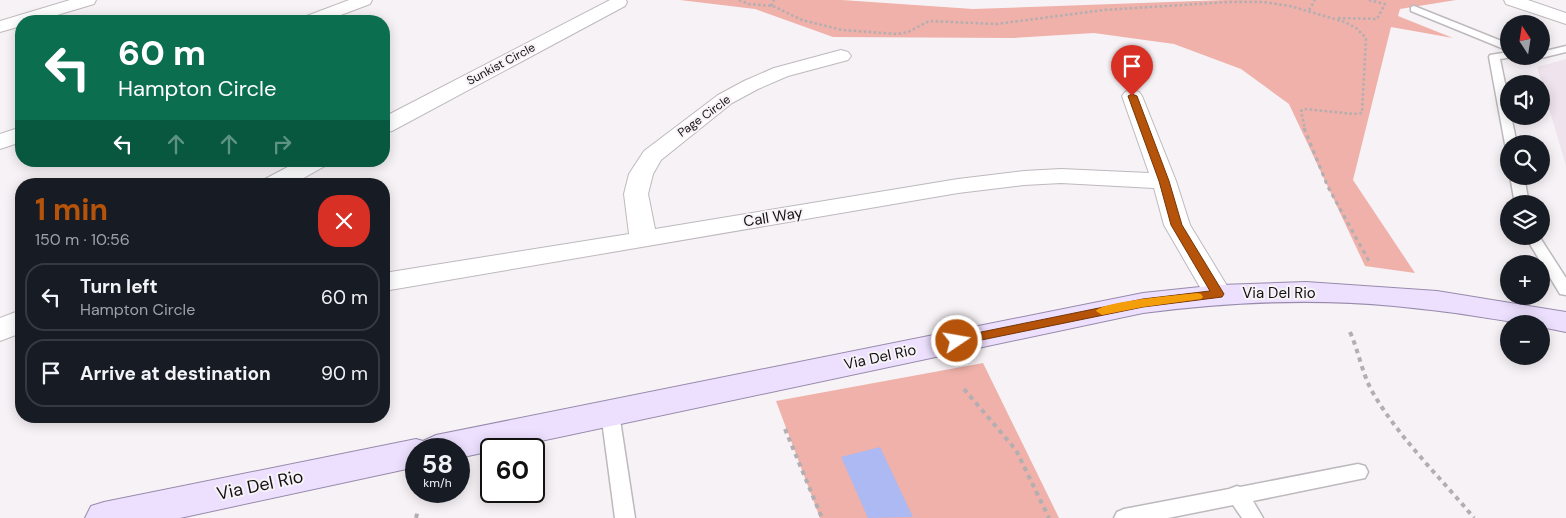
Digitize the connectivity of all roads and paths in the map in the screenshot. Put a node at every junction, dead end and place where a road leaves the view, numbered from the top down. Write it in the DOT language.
graph roads {
  1 [pos="88,0"];
  2 [pos="364,0"];
  3 [pos="739,0"];
  4 [pos="774,0"];
  5 [pos="1315,0"];
  6 [pos="1369,0"];
  7 [pos="1512,0"];
  8 [pos="623,1"];
  9 [pos="771,6"];
  10 [pos="1110,6"];
  11 [pos="1113,9"];
  12 [pos="1414,9"];
  13 [pos="1309,10"];
  14 [pos="39,15"];
  15 [pos="325,15"];
  16 [pos="1335,18"];
  17 [pos="1566,19"];
  18 [pos="15,22"];
  19 [pos="0,27"];
  20 [pos="1500,44"];
  21 [pos="1566,50"];
  22 [pos="1550,53"];
  23 [pos="841,56"];
  24 [pos="1500,56"];
  25 [pos="1132,96"];
  26 [pos="390,123"];
  27 [pos="1509,135"];
  28 [pos="15,136"];
  29 [pos="0,142"];
  30 [pos="306,167"];
  31 [pos="285,178"];
  32 [pos="1164,181"];
  33 [pos="643,238"];
  34 [pos="1538,245"];
  35 [pos="1370,263"];
  36 [pos="390,281"];
  37 [pos="1566,290"];
  38 [pos="1218,294"];
  39 [pos="1566,322"];
  40 [pos="15,323"];
  41 [pos="0,331"];
  42 [pos="1350,332"];
  43 [pos="964,389"];
  44 [pos="610,413"];
  45 [pos="785,428"];
  46 [pos="470,442"];
  47 [pos="405,455"];
  48 [pos="1358,472"];
  49 [pos="1237,494"];
  50 [pos="418,510"];
  51 [pos="104,518"];
  52 [pos="416,518"];
  53 [pos="625,518"];
  54 [pos="822,518"];
  55 [pos="1049,518"];
  56 [pos="1124,518"];
  57 [pos="1253,518"];
  58 [pos="1474,518"];
  1 -- 14 [label="street"];
  2 -- 15 [label="street"];
  3 -- 9 [label="path"];
  4 -- 9 [label="path"];
  5 -- 13 [label="path"];
  6 -- 16 [label="path"];
  7 -- 17 [label="street"];
  8 -- 26 [label="street, Sunkist Circle"];
  9 -- 11 [label="path"];
  10 -- 11 [label="path"];
  11 -- 13 [label="path"];
  12 -- 20 [label="lane"];
  13 -- 16 [label="path"];
  16 -- 35 [label="path"];
  18 -- 19 [label="street"];
  21 -- 22 [label="lane"];
  23 -- 33 [label="street, Page Circle"];
  24 -- 27 [label="lane"];
  25 -- 32 [label="street"];
  28 -- 29 [label="street"];
  30 -- 31 [label="street"];
  32 -- 33 [label="street, Call Way"];
  32 -- 38 [label="street"];
  33 -- 36 [label="street, Call Way"];
  34 -- 37 [label="lane"];
  38 -- 39 [label="main road, Via Del Rio"];
  38 -- 44 [label="main road, Via Del Rio"];
  40 -- 41 [label="street"];
  42 -- 58 [label="path"];
  43 -- 55 [label="path"];
  44 -- 46 [label="main road, Via Del Rio"];
  44 -- 53 [label="lane"];
  45 -- 54 [label="path"];
  47 -- 51 [label="main road, Via Del Rio"];
  48 -- 49 [label="lane"];
  49 -- 56 [label="lane"];
  49 -- 57 [label="lane"];
  50 -- 52 [label="path"];
}
